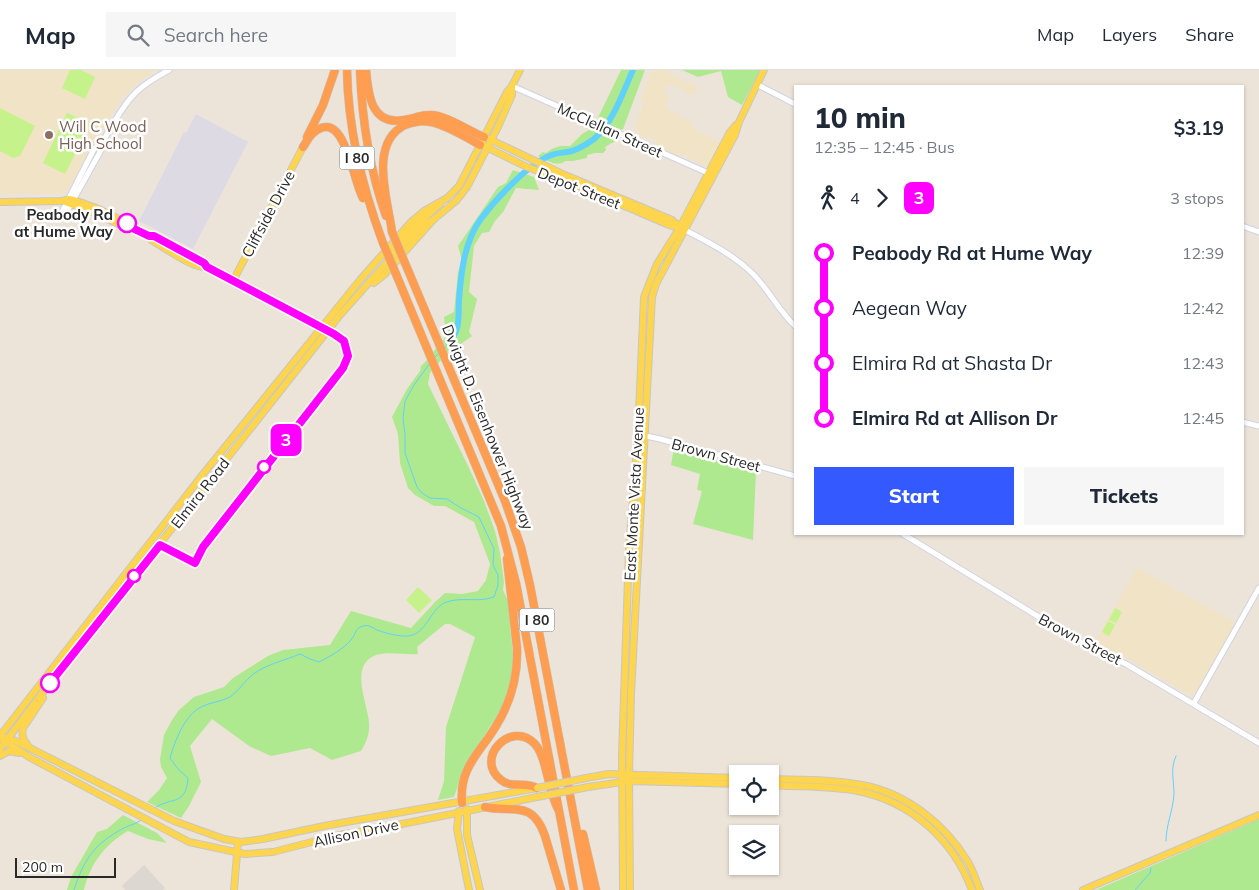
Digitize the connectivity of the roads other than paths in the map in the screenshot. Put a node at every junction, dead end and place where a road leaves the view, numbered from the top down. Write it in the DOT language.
graph roads {
  1 [pos="168,70"];
  2 [pos="334,70"];
  3 [pos="347,70"];
  4 [pos="360,70"];
  5 [pos="366,70"];
  6 [pos="520,70"];
  7 [pos="764,70"];
  8 [pos="769,70"];
  9 [pos="512,86"];
  10 [pos="760,86"];
  11 [pos="752,96"];
  12 [pos="794,103"];
  13 [pos="739,122"];
  14 [pos="730,132"];
  15 [pos="486,142"];
  16 [pos="303,147"];
  17 [pos="727,150"];
  18 [pos="711,175"];
  19 [pos="0,202"];
  20 [pos="68,204"];
  21 [pos="370,208"];
  22 [pos="664,223"];
  23 [pos="1244,227"];
  24 [pos="682,229"];
  25 [pos="392,232"];
  26 [pos="1259,232"];
  27 [pos="668,246"];
  28 [pos="233,281"];
  29 [pos="794,325"];
  30 [pos="325,329"];
  31 [pos="1244,422"];
  32 [pos="1259,426"];
  33 [pos="641,435"];
  34 [pos="794,476"];
  35 [pos="905,535"];
  36 [pos="505,539"];
  37 [pos="1259,588"];
  38 [pos="50,683"];
  39 [pos="1194,703"];
  40 [pos="3,738"];
  41 [pos="1259,743"];
  42 [pos="30,748"];
  43 [pos="0,749"];
  44 [pos="0,756"];
  45 [pos="622,756"];
  46 [pos="29,757"];
  47 [pos="609,774"];
  48 [pos="627,777"];
  49 [pos="729,778"];
  50 [pos="779,779"];
  51 [pos="622,783"];
  52 [pos="729,783"];
  53 [pos="779,785"];
  54 [pos="537,788"];
  55 [pos="462,803"];
  56 [pos="485,807"];
  57 [pos="469,810"];
  58 [pos="573,810"];
  59 [pos="458,812"];
  60 [pos="560,813"];
  61 [pos="1259,815"];
  62 [pos="238,842"];
  63 [pos="237,852"];
  64 [pos="626,862"];
  65 [pos="468,882"];
  66 [pos="234,890"];
  67 [pos="469,890"];
  68 [pos="473,890"];
  69 [pos="480,890"];
  70 [pos="560,890"];
  71 [pos="574,890"];
  72 [pos="588,890"];
  73 [pos="596,890"];
  74 [pos="628,890"];
  75 [pos="972,890"];
  76 [pos="980,890"];
  77 [pos="1083,890"];
  1 -- 20 [label="street"];
  2 -- 16 [label="highway"];
  3 -- 21 [label="highway, Dwight D. Eisenhower Highway / I 80"];
  4 -- 25 [label="highway, Dwight D. Eisenhower Highway / I 80"];
  5 -- 15 [label="highway"];
  6 -- 9 [label="main road"];
  7 -- 11 [label="main road, East Monte Vista Avenue"];
  8 -- 10 [label="main road, East Monte Vista Avenue"];
  9 -- 15 [label="main road"];
  9 -- 18 [label="street, McClellan Street"];
  10 -- 11 [label="main road, East Monte Vista Avenue"];
  10 -- 12 [label="street"];
  11 -- 13 [label="main road, East Monte Vista Avenue"];
  13 -- 14 [label="main road, East Monte Vista Avenue"];
  13 -- 17 [label="main road, East Monte Vista Avenue"];
  14 -- 17 [label="main road"];
  14 -- 18 [label="main road, East Monte Vista Avenue"];
  15 -- 22 [label="main road, Depot Street"];
  15 -- 24 [label="main road, Depot Street"];
  15 -- 25 [label="highway"];
  15 -- 30 [label="main road, Elmira Road"];
  15 -- 30 [label="main road, Elmira Road"];
  16 -- 21 [label="highway"];
  16 -- 28 [label="main road, Cliffside Drive"];
  17 -- 18 [label="main road, East Monte Vista Avenue"];
  18 -- 24 [label="main road, East Monte Vista Avenue"];
  19 -- 20 [label="main road"];
  20 -- 28 [label="main road"];
  21 -- 36 [label="highway, Dwight D. Eisenhower Highway / I 80, bridge"];
  22 -- 24 [label="main road, Depot Street"];
  22 -- 27 [label="main road"];
  23 -- 26 [label="street"];
  24 -- 27 [label="main road, East Monte Vista Avenue"];
  24 -- 29 [label="street"];
  24 -- 33 [label="main road, East Monte Vista Avenue"];
  25 -- 58 [label="highway, Dwight D. Eisenhower Highway / I 80, bridge"];
  27 -- 33 [label="main road, East Monte Vista Avenue"];
  28 -- 30 [label="main road"];
  30 -- 38 [label="main road, Elmira Road"];
  30 -- 40 [label="main road, Elmira Road"];
  31 -- 32 [label="street"];
  33 -- 34 [label="street, Brown Street"];
  33 -- 45 [label="main road, East Monte Vista Avenue"];
  33 -- 48 [label="main road, East Monte Vista Avenue"];
  35 -- 39 [label="street, Brown Street"];
  36 -- 55 [label="highway"];
  36 -- 60 [label="highway, Dwight D. Eisenhower Highway / I 80"];
  37 -- 39 [label="street"];
  38 -- 40 [label="main road, Elmira Road"];
  38 -- 42 [label="main road"];
  39 -- 41 [label="street, Brown Street"];
  40 -- 42 [label="main road, Allison Drive"];
  40 -- 43 [label="main road, Elmira Road"];
  40 -- 46 [label="main road, Allison Drive"];
  42 -- 62 [label="main road, Allison Drive"];
  44 -- 46 [label="main road"];
  45 -- 47 [label="main road"];
  45 -- 48 [label="main road, East Monte Vista Avenue"];
  46 -- 63 [label="main road, Allison Drive"];
  47 -- 48 [label="main road, Allison Drive"];
  47 -- 54 [label="main road, Allison Drive, bridge"];
  48 -- 49 [label="main road, Allison Drive"];
  48 -- 51 [label="main road, Allison Drive"];
  48 -- 52 [label="main road, Allison Drive"];
  48 -- 64 [label="main road, East Monte Vista Avenue"];
  50 -- 76 [label="main road"];
  51 -- 56 [label="main road, Allison Drive, bridge"];
  51 -- 64 [label="main road"];
  53 -- 75 [label="main road"];
  54 -- 55 [label="main road, Allison Drive"];
  54 -- 60 [label="highway"];
  55 -- 57 [label="main road"];
  55 -- 59 [label="main road"];
  55 -- 62 [label="main road, Allison Drive"];
  56 -- 57 [label="main road, Allison Drive"];
  56 -- 70 [label="highway"];
  57 -- 59 [label="main road, Allison Drive"];
  57 -- 69 [label="main road"];
  58 -- 72 [label="highway, Dwight D. Eisenhower Highway / I 80"];
  58 -- 73 [label="highway"];
  59 -- 63 [label="main road, Allison Drive"];
  59 -- 65 [label="main road"];
  60 -- 71 [label="highway, Dwight D. Eisenhower Highway / I 80"];
  61 -- 77 [label="main road"];
  62 -- 63 [label="main road"];
  63 -- 66 [label="main road"];
  64 -- 74 [label="main road, East Monte Vista Avenue"];
  65 -- 67 [label="main road"];
  65 -- 68 [label="main road"];
}
